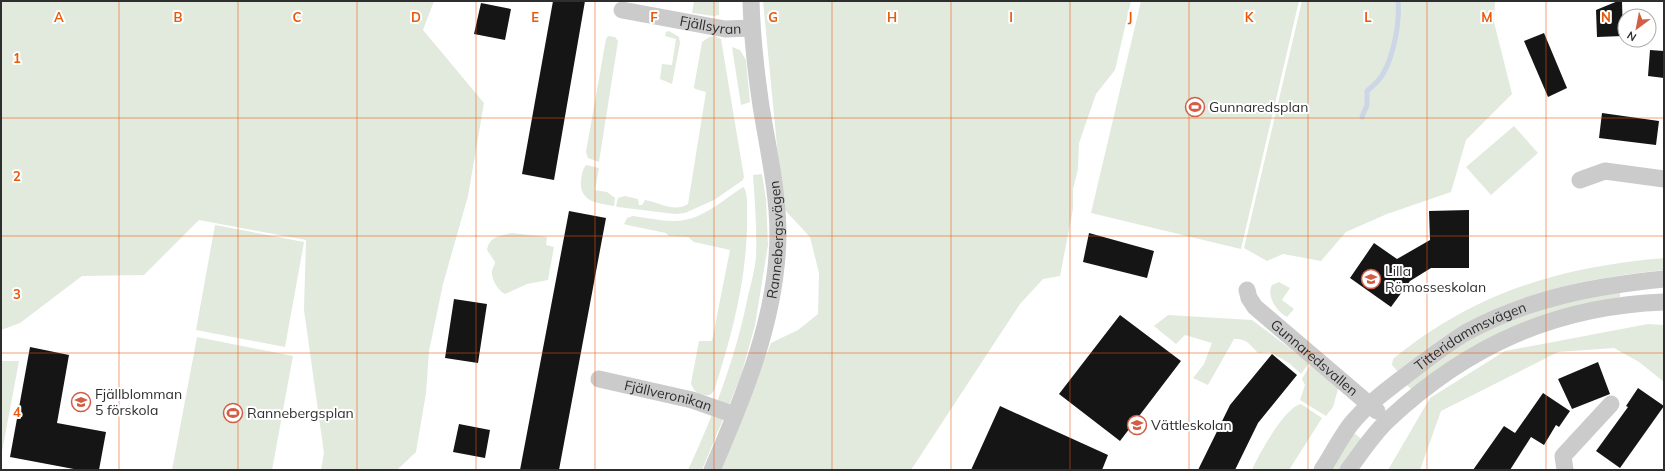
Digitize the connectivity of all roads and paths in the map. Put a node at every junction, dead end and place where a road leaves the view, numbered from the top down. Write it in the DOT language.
graph roads {
  1 [pos="751,1"];
  2 [pos="622,10"];
  3 [pos="752,28"];
  4 [pos="1664,179"];
  5 [pos="1580,180"];
  6 [pos="1664,279"];
  7 [pos="1247,290"];
  8 [pos="1664,302"];
  9 [pos="599,379"];
  10 [pos="1370,404"];
  11 [pos="1611,404"];
  12 [pos="735,415"];
  13 [pos="1388,420"];
  14 [pos="712,470"];
  15 [pos="1322,470"];
  16 [pos="1348,470"];
  17 [pos="1565,470"];
  1 -- 3 [label="street, Rannebergsvägen"];
  2 -- 3 [label="street, Fjällsyran"];
  3 -- 12 [label="street, Rannebergsvägen"];
  4 -- 5 [label="street"];
  6 -- 10 [label="street, Titteridammsvägen"];
  7 -- 10 [label="street, Gunnaredsvallen"];
  8 -- 13 [label="street, Titteridammsvägen"];
  9 -- 12 [label="street, Fjällveronikan"];
  10 -- 13 [label="street, Gunnaredsvallen"];
  10 -- 15 [label="street, Titteridammsvägen"];
  11 -- 17 [label="street"];
  12 -- 14 [label="street, Rannebergsvägen"];
  13 -- 16 [label="street, Titteridammsvägen"];
}
